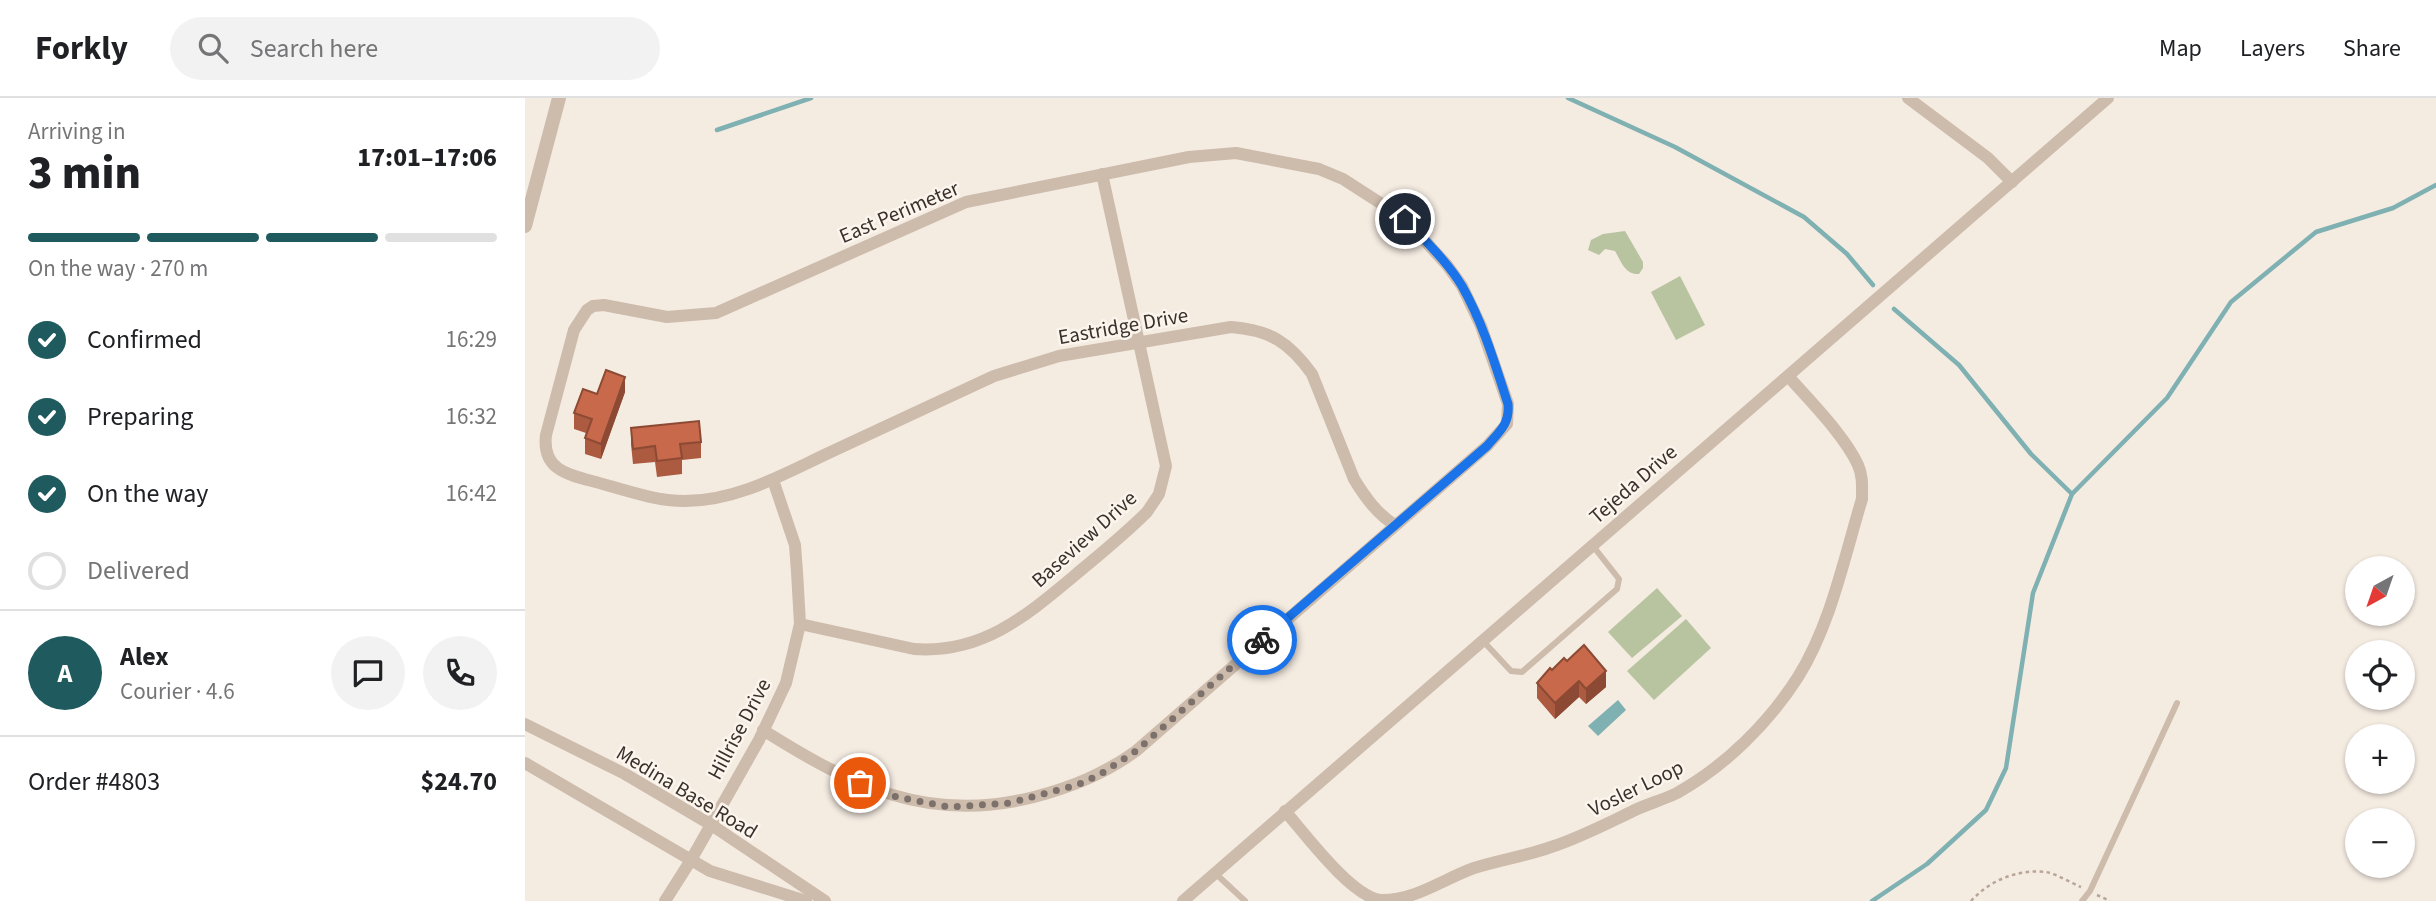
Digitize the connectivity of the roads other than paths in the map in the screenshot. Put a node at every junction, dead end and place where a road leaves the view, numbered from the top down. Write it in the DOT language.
graph roads {
  1 [pos="559,98"];
  2 [pos="1908,98"];
  3 [pos="2108,98"];
  4 [pos="1102,174"];
  5 [pos="2012,182"];
  6 [pos="529,197"];
  7 [pos="525,226"];
  8 [pos="1139,343"];
  9 [pos="1788,376"];
  10 [pos="773,480"];
  11 [pos="1395,525"];
  12 [pos="1592,545"];
  13 [pos="800,624"];
  14 [pos="1482,640"];
  15 [pos="2177,703"];
  16 [pos="525,724"];
  17 [pos="763,730"];
  18 [pos="525,763"];
  19 [pos="1285,811"];
  20 [pos="710,824"];
  21 [pos="691,860"];
  22 [pos="1215,873"];
  23 [pos="665,901"];
  24 [pos="806,901"];
  25 [pos="825,901"];
  26 [pos="1183,901"];
  27 [pos="1245,901"];
  28 [pos="2082,901"];
  1 -- 6 [label="street"];
  2 -- 5 [label="street"];
  3 -- 5 [label="street, Tejeda Drive"];
  4 -- 8 [label="street, Baseview Drive"];
  4 -- 10 [label="street, East Perimeter"];
  4 -- 11 [label="street, East Perimeter"];
  5 -- 9 [label="street, Tejeda Drive"];
  6 -- 7 [label="street"];
  8 -- 10 [label="street, Eastridge Drive"];
  8 -- 11 [label="street, Eastridge Drive"];
  8 -- 13 [label="street, Baseview Drive"];
  9 -- 12 [label="street, Tejeda Drive"];
  9 -- 19 [label="street, Vosler Loop"];
  10 -- 13 [label="street, Hillrise Drive"];
  11 -- 17 [label="street"];
  12 -- 14 [label="street, Tejeda Drive"];
  12 -- 14 [label="lane"];
  13 -- 17 [label="street, Hillrise Drive"];
  14 -- 19 [label="street, Tejeda Drive"];
  15 -- 28 [label="lane"];
  16 -- 20 [label="street, Medina Base Road"];
  17 -- 20 [label="street, Hillrise Drive"];
  18 -- 21 [label="street"];
  19 -- 22 [label="street, Tejeda Drive"];
  20 -- 21 [label="street, Hillrise Drive"];
  20 -- 25 [label="street, Medina Base Road"];
  21 -- 23 [label="street, Hillrise Drive"];
  21 -- 24 [label="street"];
  22 -- 26 [label="street, Tejeda Drive"];
  22 -- 27 [label="lane"];
}
